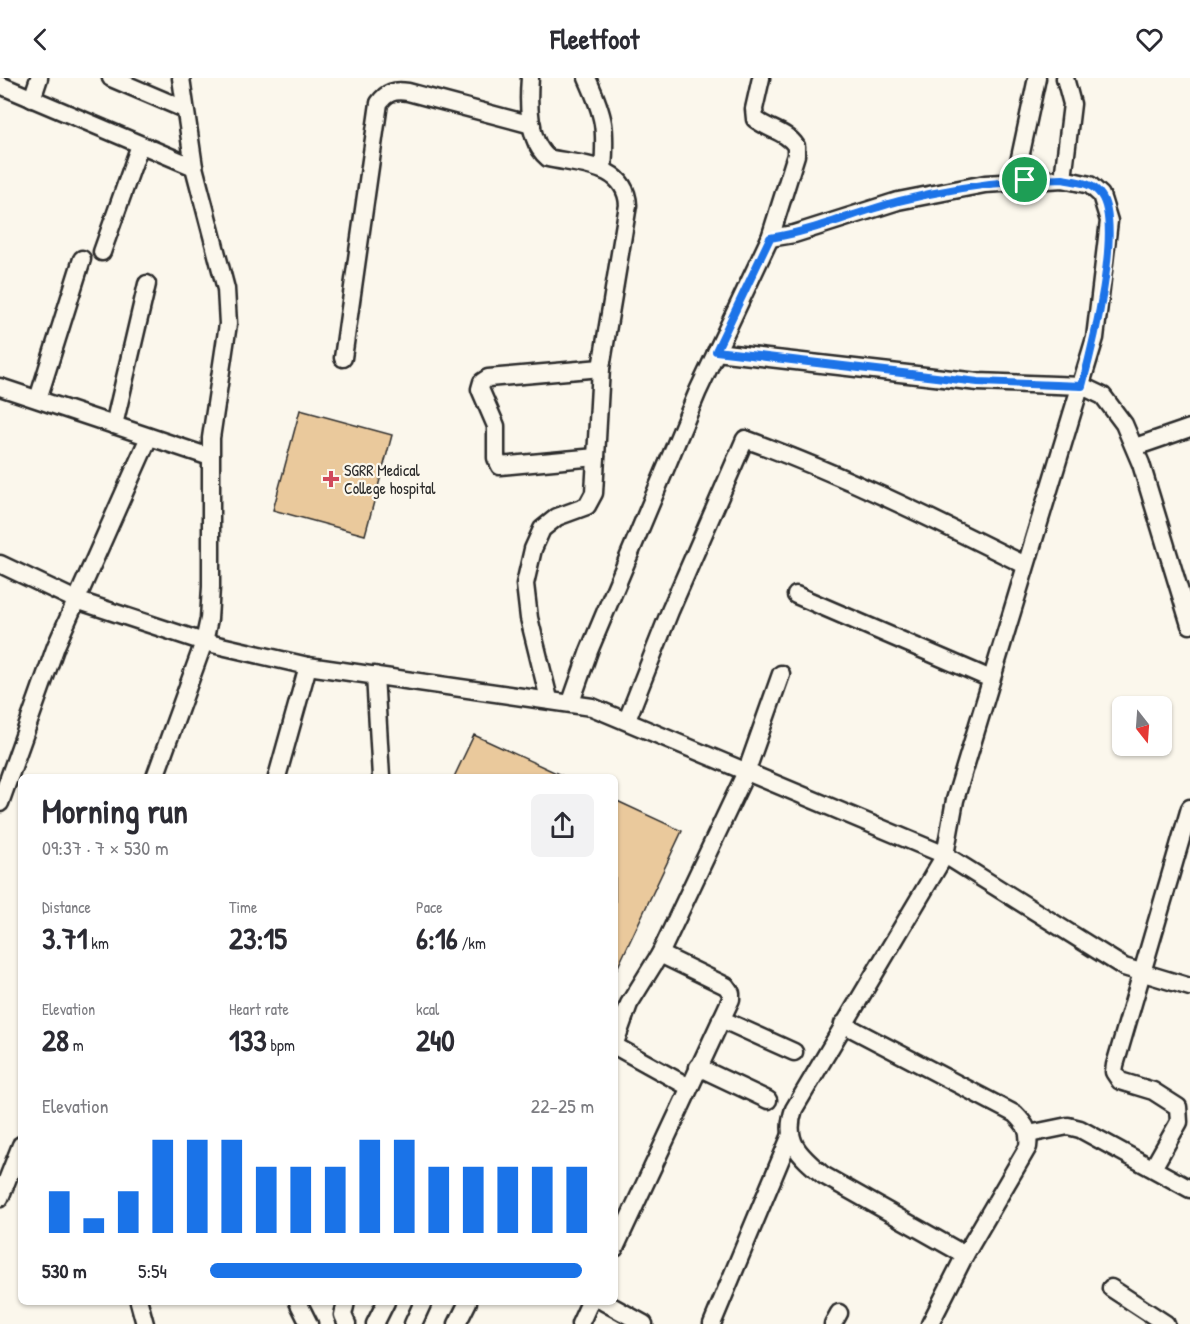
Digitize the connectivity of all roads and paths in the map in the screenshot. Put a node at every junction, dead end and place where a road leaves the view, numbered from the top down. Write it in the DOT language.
graph roads {
  1 [pos="39,78"];
  2 [pos="111,78"];
  3 [pos="181,78"];
  4 [pos="530,78"];
  5 [pos="587,78"];
  6 [pos="761,78"];
  7 [pos="1037,78"];
  8 [pos="1065,78"];
  9 [pos="0,85"];
  10 [pos="32,99"];
  11 [pos="184,109"];
  12 [pos="535,135"];
  13 [pos="140,146"];
  14 [pos="194,167"];
  15 [pos="603,170"];
  16 [pos="1063,179"];
  17 [pos="1015,181"];
  18 [pos="770,238"];
  19 [pos="102,252"];
  20 [pos="82,259"];
  21 [pos="147,284"];
  22 [pos="716,351"];
  23 [pos="343,358"];
  24 [pos="601,368"];
  25 [pos="1082,386"];
  26 [pos="0,387"];
  27 [pos="38,399"];
  28 [pos="114,425"];
  29 [pos="1190,428"];
  30 [pos="149,436"];
  31 [pos="1135,447"];
  32 [pos="210,457"];
  33 [pos="596,458"];
  34 [pos="0,564"];
  35 [pos="1025,565"];
  36 [pos="796,595"];
  37 [pos="76,600"];
  38 [pos="1190,625"];
  39 [pos="204,642"];
  40 [pos="312,667"];
  41 [pos="781,674"];
  42 [pos="375,675"];
  43 [pos="991,679"];
  44 [pos="549,699"];
  45 [pos="571,702"];
  46 [pos="627,720"];
  47 [pos="747,770"];
  48 [pos="156,774"];
  49 [pos="278,774"];
  50 [pos="381,774"];
  51 [pos="0,803"];
  52 [pos="1190,808"];
  53 [pos="945,855"];
  54 [pos="660,954"];
  55 [pos="1140,974"];
  56 [pos="1190,987"];
  57 [pos="622,1002"];
  58 [pos="721,1019"];
  59 [pos="843,1024"];
  60 [pos="618,1026"];
  61 [pos="618,1046"];
  62 [pos="794,1052"];
  63 [pos="698,1067"];
  64 [pos="689,1086"];
  65 [pos="768,1100"];
  66 [pos="1029,1134"];
  67 [pos="790,1137"];
  68 [pos="18,1153"];
  69 [pos="1153,1168"];
  70 [pos="1190,1189"];
  71 [pos="0,1198"];
  72 [pos="618,1241"];
  73 [pos="965,1255"];
  74 [pos="1111,1288"];
  75 [pos="140,1305"];
  76 [pos="300,1305"];
  77 [pos="345,1305"];
  78 [pos="384,1305"];
  79 [pos="422,1305"];
  80 [pos="466,1305"];
  81 [pos="589,1305"];
  82 [pos="609,1305"];
  83 [pos="145,1324"];
  84 [pos="309,1324"];
  85 [pos="347,1324"];
  86 [pos="375,1324"];
  87 [pos="413,1324"];
  88 [pos="457,1324"];
  89 [pos="580,1324"];
  90 [pos="644,1324"];
  91 [pos="712,1324"];
  92 [pos="930,1324"];
  93 [pos="1166,1324"];
  1 -- 10 [label="street"];
  2 -- 11 [label="street"];
  3 -- 11 [label="street"];
  4 -- 12 [label="street"];
  5 -- 15 [label="street"];
  6 -- 18 [label="street"];
  7 -- 17 [label="street"];
  8 -- 16 [label="street"];
  9 -- 10 [label="street"];
  10 -- 13 [label="street"];
  11 -- 14 [label="street"];
  12 -- 15 [label="street"];
  12 -- 23 [label="street"];
  13 -- 14 [label="street"];
  13 -- 19 [label="street"];
  14 -- 32 [label="street"];
  15 -- 24 [label="street"];
  16 -- 17 [label="street"];
  16 -- 25 [label="street"];
  17 -- 18 [label="street"];
  18 -- 22 [label="street"];
  20 -- 27 [label="street"];
  21 -- 28 [label="street"];
  22 -- 25 [label="street"];
  22 -- 45 [label="street"];
  24 -- 33 [label="street"];
  24 -- 33 [label="street"];
  25 -- 31 [label="street"];
  25 -- 35 [label="street"];
  26 -- 27 [label="street"];
  27 -- 28 [label="street"];
  28 -- 30 [label="street"];
  29 -- 31 [label="street"];
  30 -- 32 [label="street"];
  30 -- 37 [label="street"];
  31 -- 38 [label="street"];
  32 -- 39 [label="street"];
  33 -- 44 [label="street"];
  34 -- 37 [label="street"];
  35 -- 43 [label="street"];
  35 -- 46 [label="street"];
  36 -- 43 [label="street"];
  37 -- 39 [label="street"];
  37 -- 51 [label="street"];
  39 -- 40 [label="street"];
  39 -- 48 [label="street"];
  40 -- 42 [label="street"];
  40 -- 49 [label="street"];
  41 -- 47 [label="street"];
  42 -- 44 [label="street"];
  42 -- 50 [label="street"];
  43 -- 53 [label="street"];
  44 -- 45 [label="street"];
  45 -- 46 [label="street"];
  46 -- 47 [label="street"];
  47 -- 53 [label="street"];
  47 -- 54 [label="street"];
  52 -- 55 [label="street"];
  53 -- 55 [label="street"];
  53 -- 59 [label="street"];
  54 -- 57 [label="street"];
  54 -- 58 [label="street"];
  55 -- 56 [label="street"];
  55 -- 69 [label="street"];
  57 -- 60 [label="street"];
  58 -- 62 [label="street"];
  58 -- 63 [label="street"];
  59 -- 66 [label="street"];
  59 -- 67 [label="street"];
  61 -- 64 [label="street"];
  63 -- 64 [label="street"];
  63 -- 65 [label="street"];
  64 -- 72 [label="street"];
  66 -- 69 [label="street"];
  66 -- 73 [label="street"];
  67 -- 73 [label="street"];
  67 -- 91 [label="street"];
  68 -- 71 [label="street"];
  69 -- 70 [label="street"];
  73 -- 92 [label="street"];
  74 -- 93 [label="street"];
  75 -- 83 [label="street"];
  76 -- 84 [label="street"];
  77 -- 85 [label="street"];
  78 -- 86 [label="street"];
  79 -- 87 [label="street"];
  80 -- 88 [label="street"];
  81 -- 89 [label="street"];
  82 -- 90 [label="street"];
}
